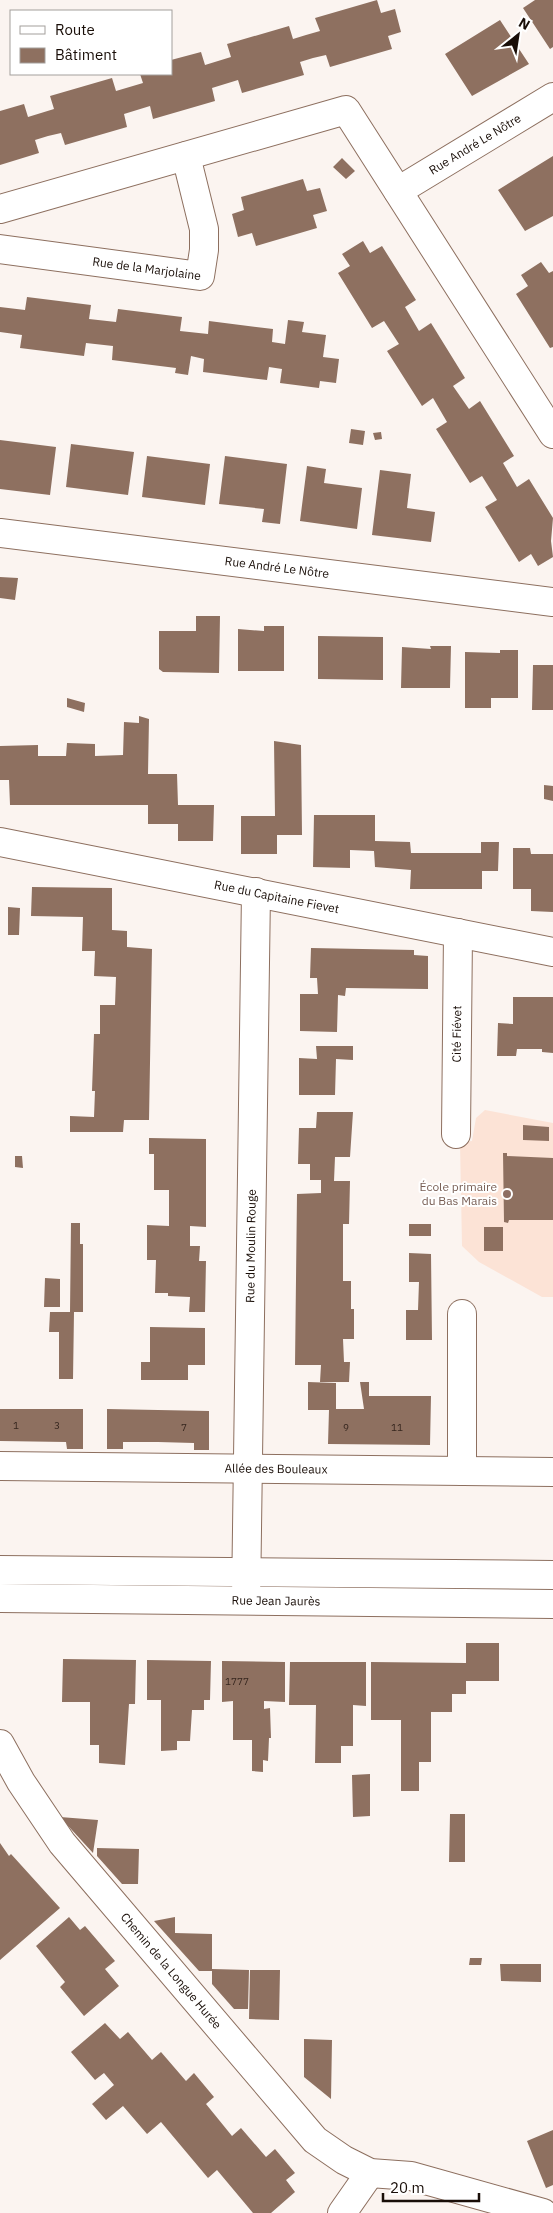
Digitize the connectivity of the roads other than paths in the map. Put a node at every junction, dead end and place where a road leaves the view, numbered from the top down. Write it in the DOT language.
graph roads {
  1 [pos="553,97"];
  2 [pos="186,156"];
  3 [pos="398,191"];
  4 [pos="0,209"];
  5 [pos="0,249"];
  6 [pos="553,434"];
  7 [pos="0,533"];
  8 [pos="553,602"];
  9 [pos="0,842"];
  10 [pos="256,892"];
  11 [pos="458,933"];
  12 [pos="553,952"];
  13 [pos="456,1134"];
  14 [pos="462,1314"];
  15 [pos="0,1466"];
  16 [pos="247,1469"];
  17 [pos="462,1471"];
  18 [pos="553,1472"];
  19 [pos="0,1570"];
  20 [pos="246,1572"];
  21 [pos="553,1575"];
  22 [pos="0,1598"];
  23 [pos="246,1600"];
  24 [pos="553,1604"];
  25 [pos="0,1744"];
  26 [pos="370,2173"];
  27 [pos="342,2213"];
  28 [pos="543,2213"];
  1 -- 3 [label="street, Rue André Le Nôtre"];
  2 -- 3 [label="street"];
  2 -- 4 [label="street"];
  2 -- 5 [label="street, Rue de la Marjolaine"];
  3 -- 6 [label="street"];
  7 -- 8 [label="street, Rue André Le Nôtre"];
  9 -- 10 [label="street, Rue du Capitaine Fievet"];
  10 -- 11 [label="street, Rue du Capitaine Fievet"];
  10 -- 16 [label="street, Rue du Moulin Rouge"];
  11 -- 12 [label="street, Rue du Capitaine Fievet"];
  11 -- 13 [label="street, Cité Fiévet"];
  14 -- 17 [label="street"];
  15 -- 16 [label="street, Allée des Bouleaux"];
  16 -- 17 [label="street, Allée des Bouleaux"];
  16 -- 20 [label="street, Rue du Moulin Rouge"];
  17 -- 18 [label="street, Allée des Bouleaux"];
  19 -- 20 [label="street"];
  20 -- 21 [label="street"];
  20 -- 23 [label="street, Rue du Moulin Rouge"];
  22 -- 23 [label="street, Rue Jean Jaurès"];
  23 -- 24 [label="street, Rue Jean Jaurès"];
  25 -- 26 [label="street, Chemin de la Longue Hurée"];
  26 -- 27 [label="street"];
  26 -- 28 [label="street"];
}
